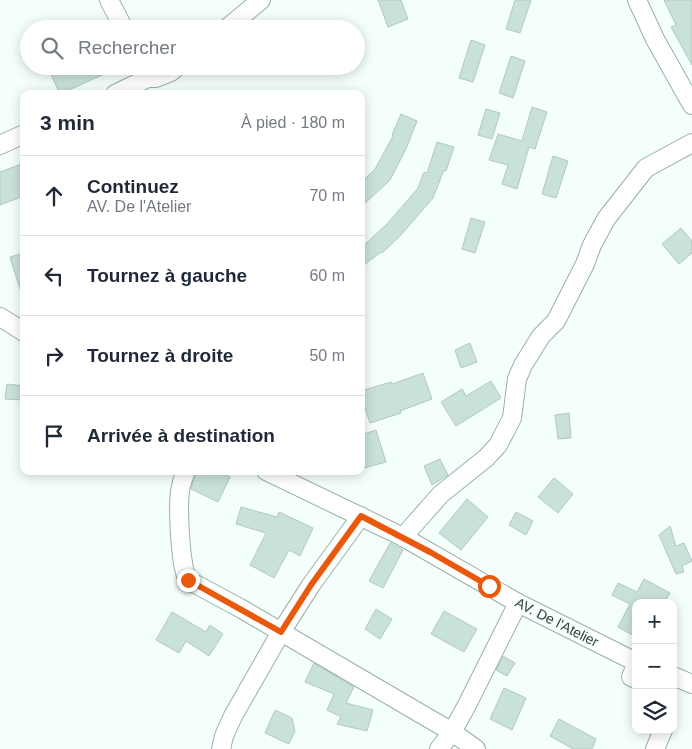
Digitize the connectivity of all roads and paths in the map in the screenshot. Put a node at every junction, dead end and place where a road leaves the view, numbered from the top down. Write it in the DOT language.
graph roads {
  1 [pos="109,0"];
  2 [pos="261,0"];
  3 [pos="637,0"];
  4 [pos="119,20"];
  5 [pos="237,20"];
  6 [pos="141,75"];
  7 [pos="150,75"];
  8 [pos="164,75"];
  9 [pos="120,90"];
  10 [pos="692,105"];
  11 [pos="20,136"];
  12 [pos="692,143"];
  13 [pos="0,145"];
  14 [pos="0,317"];
  15 [pos="20,330"];
  16 [pos="184,475"];
  17 [pos="274,475"];
  18 [pos="361,516"];
  19 [pos="403,537"];
  20 [pos="518,603"];
  21 [pos="281,632"];
  22 [pos="632,662"];
  23 [pos="677,678"];
  24 [pos="692,684"];
  25 [pos="452,732"];
  26 [pos="661,734"];
  27 [pos="221,749"];
  28 [pos="440,749"];
  29 [pos="476,749"];
  30 [pos="655,749"];
  1 -- 4 [label="street"];
  2 -- 5 [label="street"];
  3 -- 10 [label="street"];
  6 -- 9 [label="street"];
  7 -- 8 [label="street"];
  11 -- 13 [label="street"];
  12 -- 19 [label="street"];
  14 -- 15 [label="street"];
  16 -- 21 [label="street"];
  17 -- 18 [label="street, AV. De l'Atelier"];
  18 -- 19 [label="street, AV. De l'Atelier"];
  18 -- 21 [label="street"];
  19 -- 20 [label="street, AV. De l'Atelier"];
  20 -- 22 [label="street, AV. De l'Atelier"];
  20 -- 25 [label="street"];
  21 -- 25 [label="street"];
  21 -- 27 [label="street"];
  23 -- 24 [label="street"];
  25 -- 28 [label="street"];
  25 -- 29 [label="street"];
  26 -- 30 [label="street"];
}
